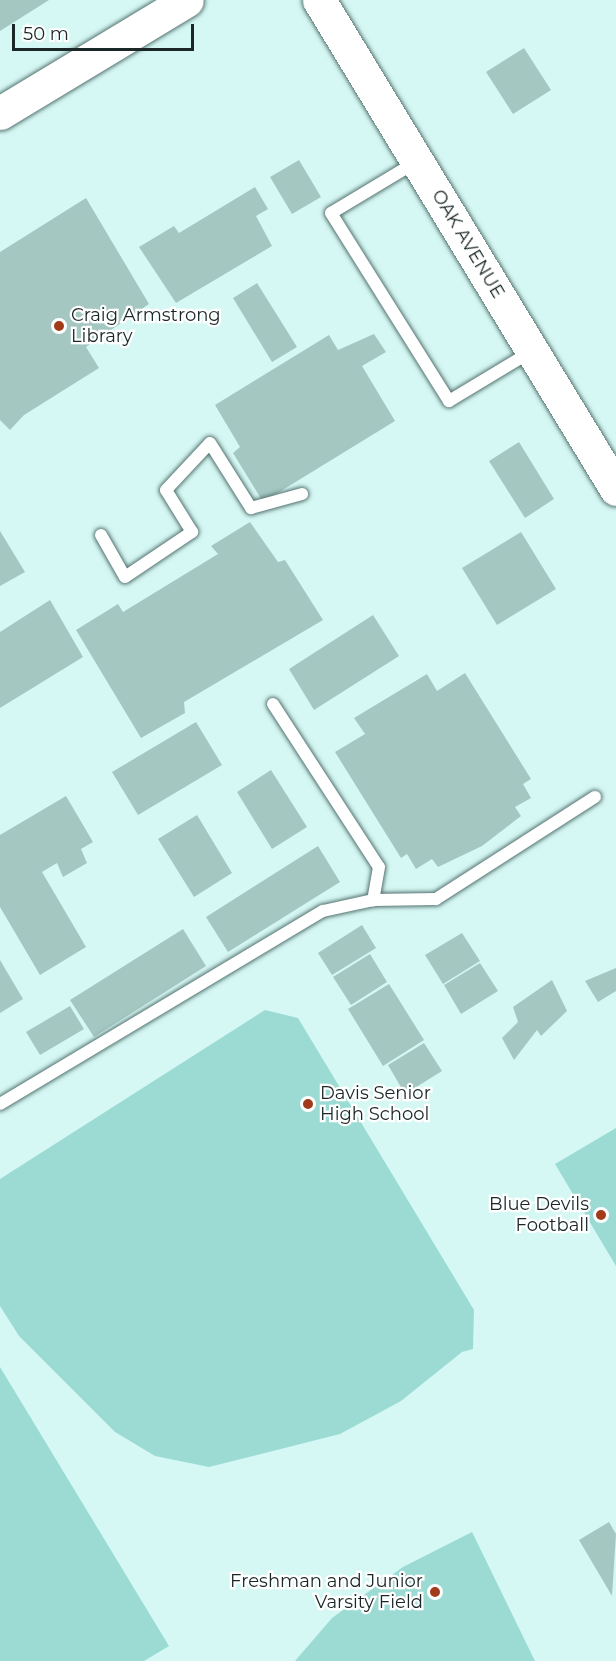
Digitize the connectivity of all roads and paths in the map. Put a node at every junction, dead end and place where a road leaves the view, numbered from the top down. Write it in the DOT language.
graph roads {
  1 [pos="187,0"];
  2 [pos="319,0"];
  3 [pos="0,113"];
  4 [pos="417,162"];
  5 [pos="532,350"];
  6 [pos="616,489"];
  7 [pos="302,495"];
  8 [pos="101,535"];
  9 [pos="273,704"];
  10 [pos="596,797"];
  11 [pos="373,900"];
  12 [pos="0,1104"];
  1 -- 3 [label="street"];
  2 -- 4 [label="street, OAK AVENUE"];
  4 -- 5 [label="street, OAK AVENUE"];
  4 -- 5 [label="lane"];
  5 -- 6 [label="street, OAK AVENUE"];
  7 -- 8 [label="lane"];
  9 -- 11 [label="lane"];
  10 -- 11 [label="lane"];
  11 -- 12 [label="lane"];
}
